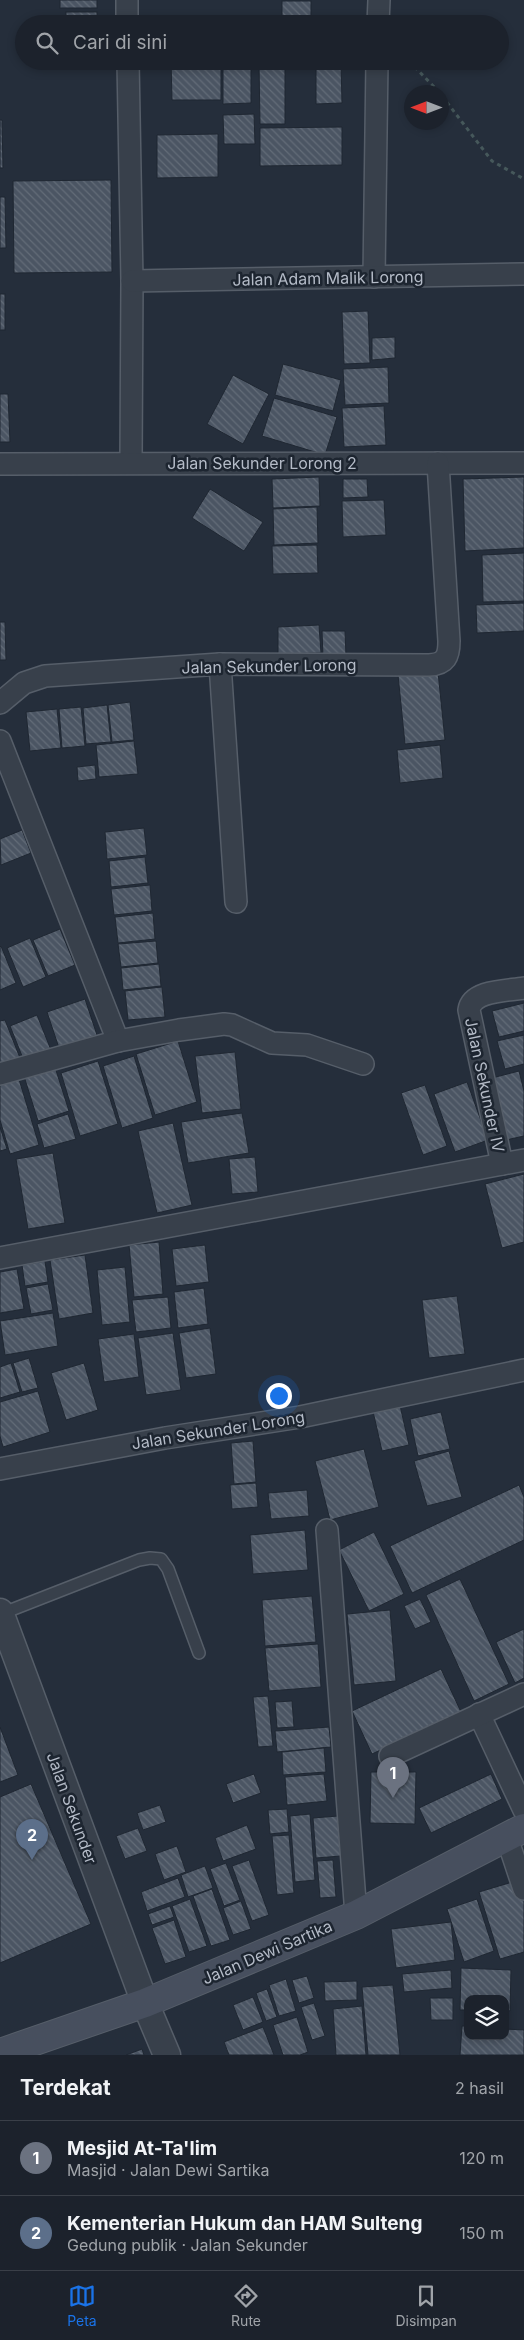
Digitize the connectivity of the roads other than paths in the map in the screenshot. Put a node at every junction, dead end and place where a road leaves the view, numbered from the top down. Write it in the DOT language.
graph roads {
  1 [pos="127,0"];
  2 [pos="379,0"];
  3 [pos="127,15"];
  4 [pos="378,15"];
  5 [pos="128,70"];
  6 [pos="378,70"];
  7 [pos="524,274"];
  8 [pos="374,277"];
  9 [pos="132,281"];
  10 [pos="131,462"];
  11 [pos="438,463"];
  12 [pos="524,463"];
  13 [pos="0,464"];
  14 [pos="220,664"];
  15 [pos="0,703"];
  16 [pos="0,741"];
  17 [pos="236,902"];
  18 [pos="524,988"];
  19 [pos="118,1041"];
  20 [pos="363,1064"];
  21 [pos="0,1074"];
  22 [pos="524,1160"];
  23 [pos="502,1164"];
  24 [pos="0,1258"];
  25 [pos="524,1370"];
  26 [pos="0,1469"];
  27 [pos="326,1530"];
  28 [pos="0,1613"];
  29 [pos="199,1653"];
  30 [pos="524,1694"];
  31 [pos="479,1714"];
  32 [pos="390,1756"];
  33 [pos="524,1810"];
  34 [pos="515,1833"];
  35 [pos="524,1889"];
  36 [pos="356,1915"];
  37 [pos="145,2003"];
  38 [pos="0,2053"];
  39 [pos="167,2055"];
  1 -- 3 [label="street"];
  2 -- 4 [label="street"];
  5 -- 9 [label="street"];
  6 -- 8 [label="street"];
  7 -- 8 [label="street, Jalan Adam Malik Lorong"];
  8 -- 9 [label="street, Jalan Adam Malik Lorong"];
  9 -- 10 [label="street"];
  10 -- 11 [label="street, Jalan Sekunder Lorong 2"];
  10 -- 13 [label="street, Jalan Sekunder Lorong 2"];
  11 -- 12 [label="street, Jalan Sekunder Lorong 2"];
  11 -- 14 [label="street, Jalan Sekunder Lorong"];
  14 -- 15 [label="street, Jalan Sekunder Lorong"];
  14 -- 17 [label="street"];
  16 -- 19 [label="street"];
  18 -- 23 [label="street, Jalan Sekunder IV"];
  19 -- 20 [label="street"];
  19 -- 21 [label="street"];
  22 -- 23 [label="street"];
  23 -- 24 [label="street"];
  25 -- 26 [label="street, Jalan Sekunder Lorong"];
  27 -- 36 [label="street"];
  28 -- 29 [label="lane"];
  28 -- 37 [label="street, Jalan Sekunder"];
  30 -- 31 [label="street"];
  31 -- 32 [label="street"];
  31 -- 33 [label="street"];
  34 -- 35 [label="street"];
  34 -- 36 [label="main road, Jalan Dewi Sartika"];
  36 -- 37 [label="main road, Jalan Dewi Sartika"];
  37 -- 38 [label="main road, Jalan Dewi Sartika"];
  37 -- 39 [label="street, Jalan Sekunder"];
}
